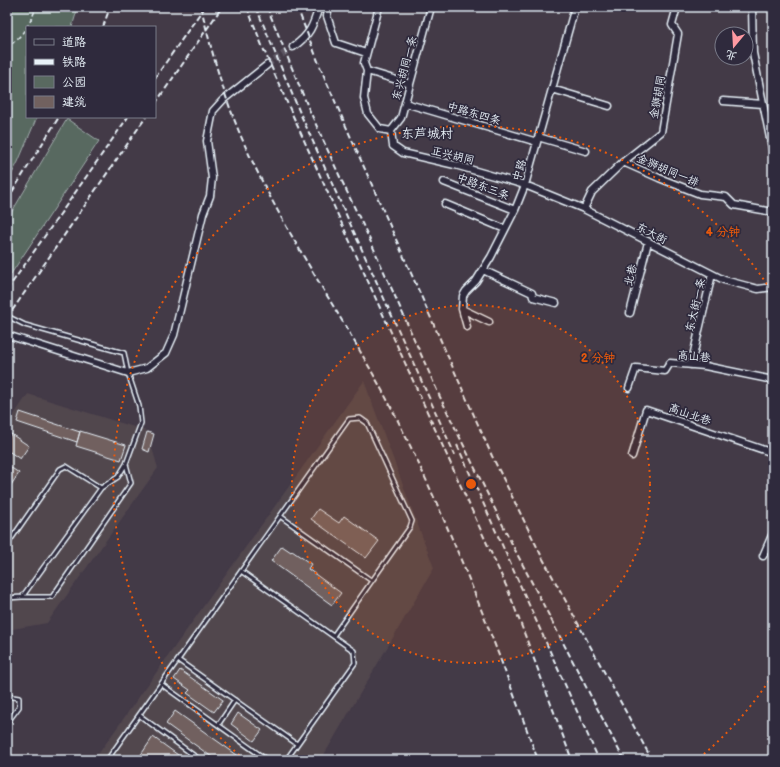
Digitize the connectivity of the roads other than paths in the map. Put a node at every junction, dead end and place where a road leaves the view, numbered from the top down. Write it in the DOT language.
graph roads {
  1 [pos="319,7"];
  2 [pos="329,7"];
  3 [pos="379,7"];
  4 [pos="431,7"];
  5 [pos="575,7"];
  6 [pos="677,7"];
  7 [pos="752,7"];
  8 [pos="293,47"];
  9 [pos="366,53"];
  10 [pos="266,65"];
  11 [pos="368,71"];
  12 [pos="410,84"];
  13 [pos="552,89"];
  14 [pos="723,101"];
  15 [pos="405,103"];
  16 [pos="763,104"];
  17 [pos="609,106"];
  18 [pos="391,131"];
  19 [pos="538,139"];
  20 [pos="772,144"];
  21 [pos="586,151"];
  22 [pos="773,153"];
  23 [pos="624,162"];
  24 [pos="444,182"];
  25 [pos="525,185"];
  26 [pos="445,204"];
  27 [pos="584,209"];
  28 [pos="515,210"];
  29 [pos="773,212"];
  30 [pos="505,229"];
  31 [pos="648,242"];
  32 [pos="484,270"];
  33 [pos="712,274"];
  34 [pos="773,287"];
  35 [pos="556,303"];
  36 [pos="462,309"];
  37 [pos="630,313"];
  38 [pos="7,316"];
  39 [pos="489,322"];
  40 [pos="466,327"];
  41 [pos="7,336"];
  42 [pos="691,365"];
  43 [pos="128,373"];
  44 [pos="773,380"];
  45 [pos="629,388"];
  46 [pos="773,453"];
  47 [pos="632,456"];
  48 [pos="126,464"];
  49 [pos="101,488"];
  50 [pos="280,516"];
  51 [pos="772,536"];
  52 [pos="7,545"];
  53 [pos="764,556"];
  54 [pos="241,571"];
  55 [pos="372,581"];
  56 [pos="22,597"];
  57 [pos="7,598"];
  58 [pos="333,636"];
  59 [pos="178,660"];
  60 [pos="161,684"];
  61 [pos="7,696"];
  62 [pos="235,700"];
  63 [pos="139,715"];
  64 [pos="7,723"];
  65 [pos="218,725"];
  66 [pos="297,744"];
  67 [pos="107,760"];
  68 [pos="200,760"];
  69 [pos="267,760"];
  70 [pos="286,760"];
  1 -- 8 [label="street"];
  2 -- 9 [label="street"];
  3 -- 9 [label="street"];
  4 -- 12 [label="street, 东兴胡同一条"];
  5 -- 13 [label="street, 中路"];
  6 -- 23 [label="street, 金狮胡同"];
  7 -- 16 [label="street"];
  9 -- 11 [label="street"];
  10 -- 43 [label="street"];
  11 -- 12 [label="street"];
  11 -- 18 [label="street"];
  12 -- 15 [label="street, 东兴胡同一条"];
  13 -- 17 [label="street"];
  13 -- 19 [label="street, 中路"];
  14 -- 16 [label="street"];
  15 -- 18 [label="street, 东兴胡同一条"];
  15 -- 19 [label="street, 中路东四条"];
  16 -- 20 [label="street"];
  18 -- 25 [label="street, 正兴胡同"];
  19 -- 21 [label="street, 中路东四条"];
  19 -- 25 [label="street, 中路"];
  20 -- 22 [label="street"];
  23 -- 27 [label="street, 金狮胡同"];
  23 -- 29 [label="street, 金狮胡同一排"];
  24 -- 28 [label="street, 中路东三条"];
  25 -- 27 [label="street, 东大街"];
  25 -- 28 [label="street, 中路"];
  26 -- 30 [label="street"];
  27 -- 31 [label="street, 东大街"];
  28 -- 30 [label="street, 中路"];
  30 -- 32 [label="street, 中路"];
  31 -- 33 [label="street, 东大街"];
  31 -- 37 [label="street, 北巷"];
  32 -- 35 [label="street"];
  32 -- 36 [label="street, 中路"];
  33 -- 34 [label="street, 东大街"];
  33 -- 42 [label="street, 东大街一条"];
  36 -- 39 [label="street"];
  36 -- 40 [label="street, 中路"];
  38 -- 43 [label="lane"];
  41 -- 43 [label="street"];
  42 -- 44 [label="street, 高山巷"];
  42 -- 45 [label="street, 高山巷"];
  43 -- 48 [label="lane"];
  46 -- 47 [label="street, 高山北巷"];
  48 -- 49 [label="lane"];
  48 -- 56 [label="lane"];
  49 -- 52 [label="lane"];
  49 -- 56 [label="lane"];
  50 -- 54 [label="lane"];
  50 -- 55 [label="lane"];
  50 -- 55 [label="lane"];
  51 -- 53 [label="street"];
  54 -- 58 [label="lane"];
  54 -- 59 [label="lane"];
  55 -- 58 [label="lane"];
  56 -- 57 [label="lane"];
  58 -- 66 [label="lane"];
  59 -- 60 [label="lane"];
  59 -- 62 [label="lane"];
  60 -- 63 [label="lane"];
  60 -- 65 [label="lane"];
  61 -- 64 [label="lane"];
  62 -- 65 [label="lane"];
  62 -- 66 [label="lane"];
  63 -- 67 [label="lane"];
  63 -- 68 [label="lane"];
  65 -- 69 [label="lane"];
  66 -- 70 [label="lane"];
}
